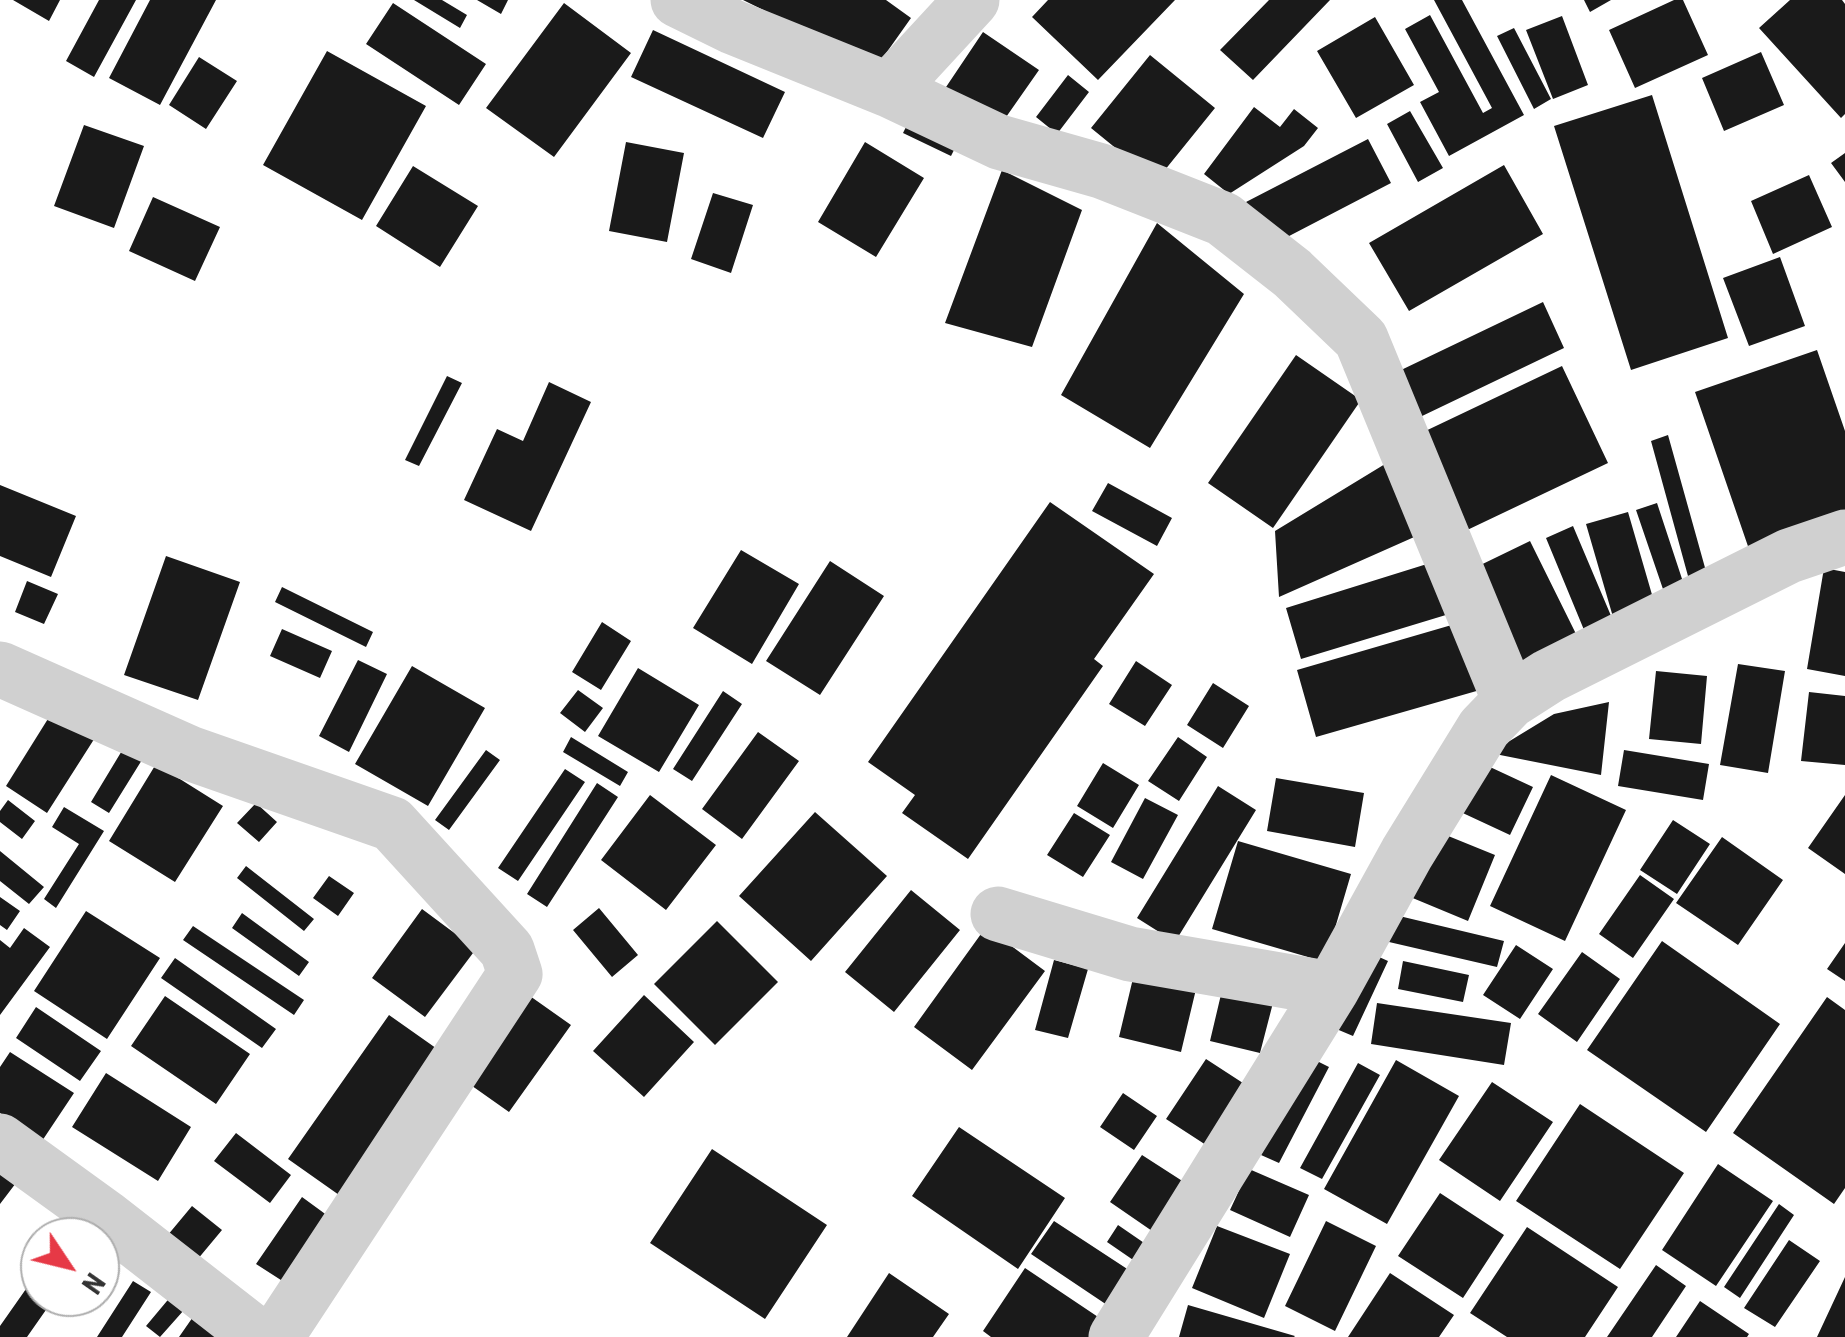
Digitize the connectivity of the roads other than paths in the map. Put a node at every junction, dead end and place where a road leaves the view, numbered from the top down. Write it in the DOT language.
graph roads {
  1 [pos="678,0"];
  2 [pos="972,0"];
  3 [pos="890,90"];
  4 [pos="1845,536"];
  5 [pos="0,669"];
  6 [pos="1510,701"];
  7 [pos="998,914"];
  8 [pos="1332,989"];
  9 [pos="0,1141"];
  10 [pos="259,1337"];
  11 [pos="276,1337"];
  12 [pos="1116,1337"];
  1 -- 3 [label="street"];
  2 -- 3 [label="street"];
  3 -- 6 [label="street"];
  4 -- 6 [label="street"];
  5 -- 11 [label="street"];
  6 -- 8 [label="street"];
  7 -- 8 [label="street"];
  8 -- 12 [label="street"];
  9 -- 10 [label="street"];
}
